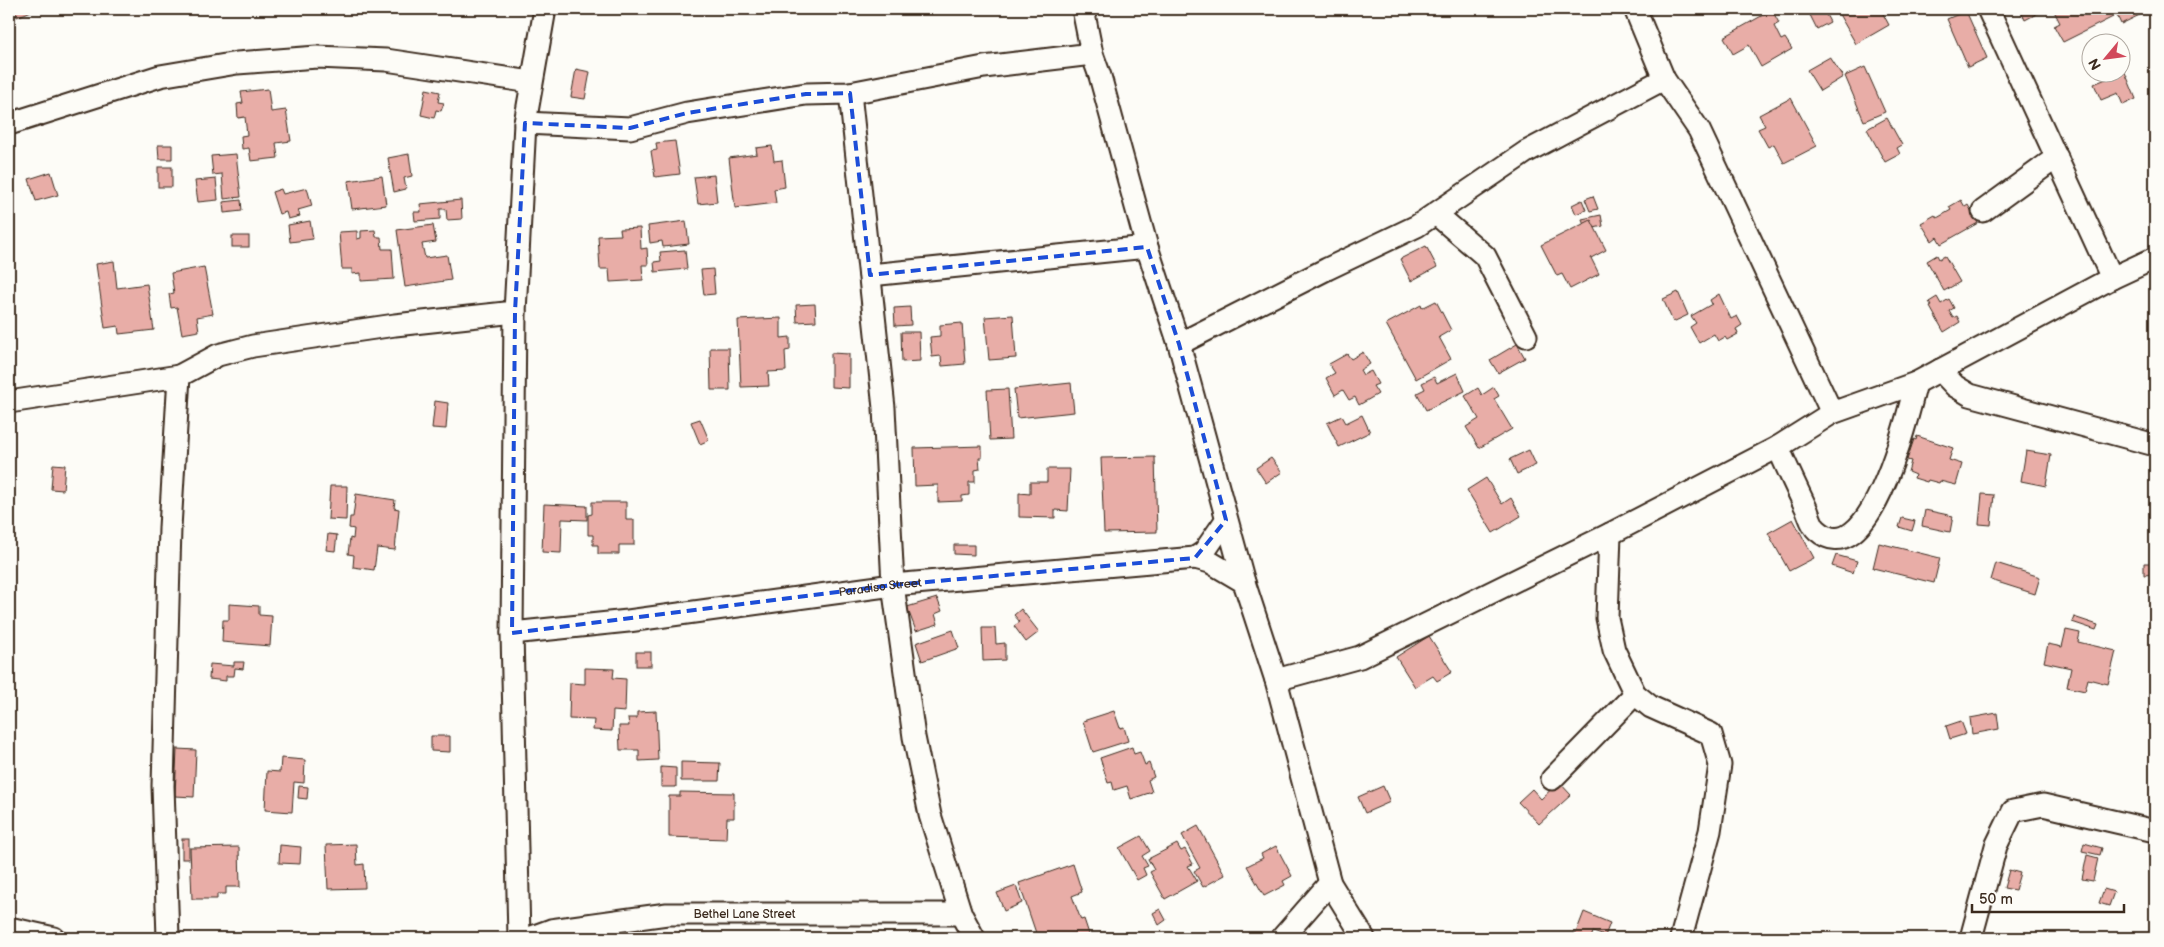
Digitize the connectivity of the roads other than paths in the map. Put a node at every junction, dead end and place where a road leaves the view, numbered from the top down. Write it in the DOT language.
graph roads {
  1 [pos="545,9"];
  2 [pos="1084,9"];
  3 [pos="1636,9"];
  4 [pos="1988,9"];
  5 [pos="1092,54"];
  6 [pos="1664,79"];
  7 [pos="531,82"];
  8 [pos="850,93"];
  9 [pos="524,123"];
  10 [pos="9,124"];
  11 [pos="2057,158"];
  12 [pos="1983,211"];
  13 [pos="1436,214"];
  14 [pos="1147,247"];
  15 [pos="2155,258"];
  16 [pos="870,275"];
  17 [pos="2112,278"];
  18 [pos="515,312"];
  19 [pos="1526,336"];
  20 [pos="1179,344"];
  21 [pos="1940,370"];
  22 [pos="178,376"];
  23 [pos="1916,383"];
  24 [pos="9,402"];
  25 [pos="1832,413"];
  26 [pos="2155,445"];
  27 [pos="1778,447"];
  28 [pos="1226,520"];
  29 [pos="1610,534"];
  30 [pos="1194,558"];
  31 [pos="1244,582"];
  32 [pos="893,585"];
  33 [pos="512,633"];
  34 [pos="1276,680"];
  35 [pos="1635,694"];
  36 [pos="1552,779"];
  37 [pos="2155,831"];
  38 [pos="1330,883"];
  39 [pos="962,914"];
  40 [pos="9,928"];
  41 [pos="54,938"];
  42 [pos="168,938"];
  43 [pos="519,938"];
  44 [pos="530,938"];
  45 [pos="974,938"];
  46 [pos="1282,938"];
  47 [pos="1364,938"];
  48 [pos="1681,938"];
  49 [pos="1971,938"];
  1 -- 7 [label="street"];
  2 -- 5 [label="street"];
  3 -- 6 [label="street"];
  4 -- 11 [label="street"];
  5 -- 8 [label="street"];
  5 -- 14 [label="street"];
  6 -- 13 [label="street"];
  6 -- 25 [label="street"];
  7 -- 9 [label="street"];
  7 -- 10 [label="street"];
  8 -- 9 [label="street"];
  8 -- 16 [label="street"];
  9 -- 18 [label="street"];
  11 -- 12 [label="street"];
  11 -- 17 [label="street"];
  13 -- 19 [label="street"];
  13 -- 20 [label="street"];
  14 -- 16 [label="street"];
  14 -- 20 [label="street"];
  15 -- 17 [label="street"];
  16 -- 32 [label="street"];
  17 -- 21 [label="street"];
  18 -- 22 [label="street"];
  18 -- 33 [label="street"];
  20 -- 28 [label="street"];
  21 -- 23 [label="street"];
  21 -- 26 [label="street"];
  22 -- 24 [label="street"];
  22 -- 42 [label="street"];
  23 -- 25 [label="street"];
  23 -- 27 [label="street"];
  25 -- 27 [label="street"];
  27 -- 29 [label="street"];
  28 -- 30 [label="street"];
  28 -- 31 [label="street"];
  29 -- 34 [label="street"];
  29 -- 35 [label="street"];
  30 -- 31 [label="street, Paradiso Street"];
  30 -- 32 [label="street, Paradiso Street"];
  31 -- 34 [label="street"];
  32 -- 33 [label="street, Paradiso Street"];
  32 -- 39 [label="street"];
  33 -- 43 [label="street"];
  34 -- 38 [label="street"];
  35 -- 36 [label="street"];
  35 -- 48 [label="street"];
  37 -- 49 [label="street"];
  38 -- 46 [label="street"];
  38 -- 47 [label="street"];
  39 -- 44 [label="street, Bethel Lane Street"];
  39 -- 45 [label="street"];
  40 -- 41 [label="street"];
}
